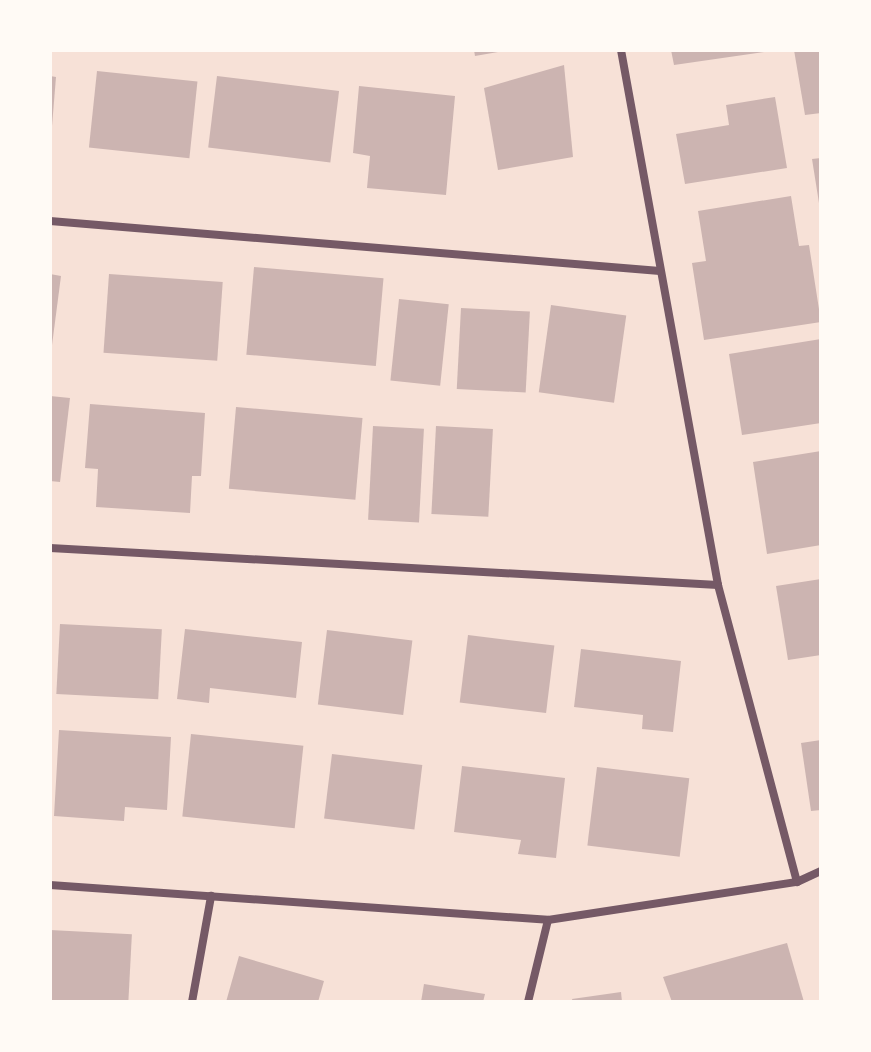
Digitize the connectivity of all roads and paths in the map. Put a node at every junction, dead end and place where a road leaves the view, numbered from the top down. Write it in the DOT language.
graph roads {
  1 [pos="621,50"];
  2 [pos="50,221"];
  3 [pos="660,271"];
  4 [pos="50,548"];
  5 [pos="718,585"];
  6 [pos="821,871"];
  7 [pos="797,882"];
  8 [pos="50,885"];
  9 [pos="211,896"];
  10 [pos="548,920"];
  11 [pos="192,1002"];
  12 [pos="528,1002"];
  1 -- 3 [label="street"];
  2 -- 3 [label="street"];
  3 -- 5 [label="street"];
  4 -- 5 [label="street"];
  5 -- 7 [label="street"];
  6 -- 7 [label="street"];
  7 -- 10 [label="street"];
  8 -- 9 [label="street"];
  9 -- 10 [label="street"];
  9 -- 11 [label="street"];
  10 -- 12 [label="street"];
}
